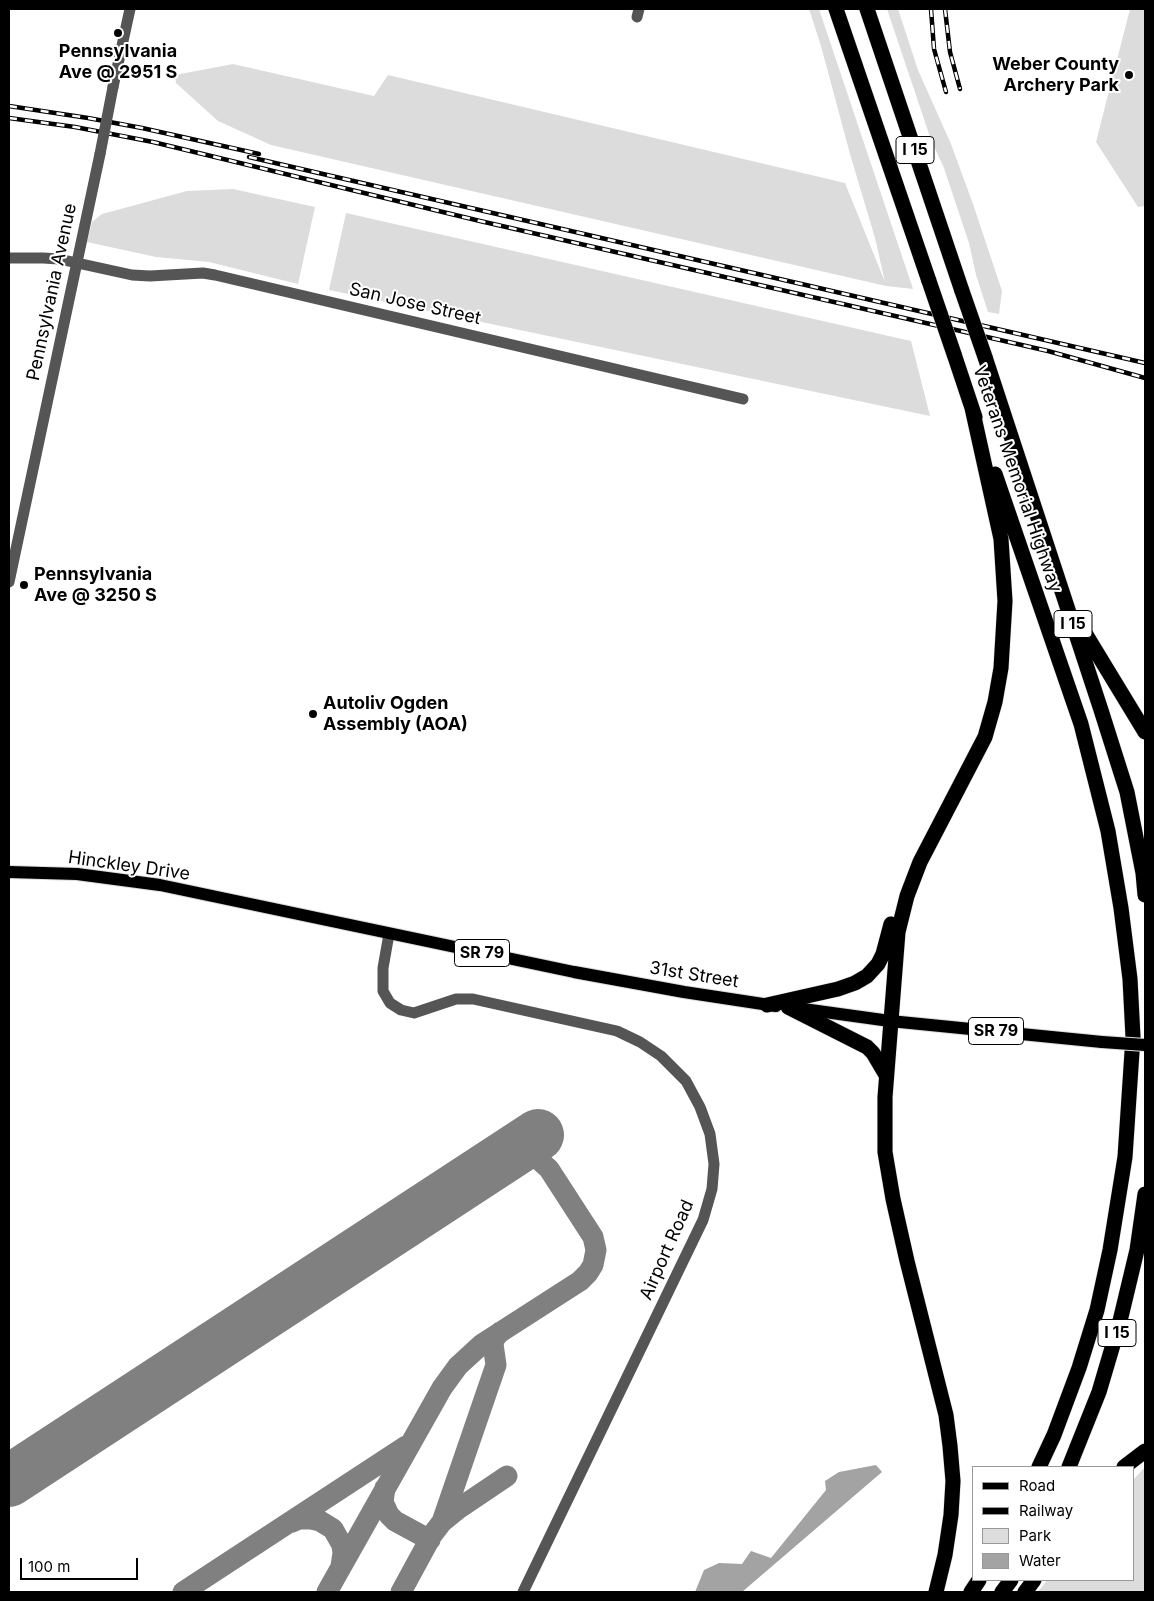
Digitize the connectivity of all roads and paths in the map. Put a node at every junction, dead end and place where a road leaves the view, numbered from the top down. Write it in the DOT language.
graph roads {
  1 [pos="130,9"];
  2 [pos="836,9"];
  3 [pos="867,9"];
  4 [pos="9,258"];
  5 [pos="76,263"];
  6 [pos="743,399"];
  7 [pos="972,408"];
  8 [pos="9,582"];
  9 [pos="1064,599"];
  10 [pos="1145,732"];
  11 [pos="920,862"];
  12 [pos="10,871"];
  13 [pos="1145,895"];
  14 [pos="243,902"];
  15 [pos="389,934"];
  16 [pos="767,1005"];
  17 [pos="788,1007"];
  18 [pos="890,1020"];
  19 [pos="1145,1046"];
  20 [pos="886,1075"];
  21 [pos="1145,1194"];
  22 [pos="1145,1451"];
  23 [pos="1039,1466"];
  24 [pos="1069,1466"];
  25 [pos="1125,1466"];
  26 [pos="978,1581"];
  27 [pos="1010,1581"];
  28 [pos="1033,1581"];
  29 [pos="522,1592"];
  30 [pos="936,1592"];
  31 [pos="971,1592"];
  32 [pos="1002,1592"];
  33 [pos="1025,1592"];
  1 -- 5 [label="street, Pennsylvania Avenue, bridge"];
  2 -- 7 [label="highway, Veterans Memorial Highway / I 15, bridge"];
  3 -- 9 [label="highway, Veterans Memorial Highway / I 15, bridge"];
  4 -- 5 [label="street, San Jose Street"];
  5 -- 6 [label="street, San Jose Street"];
  5 -- 8 [label="street, Pennsylvania Avenue"];
  7 -- 11 [label="highway"];
  7 -- 23 [label="highway, Veterans Memorial Highway / I 15"];
  9 -- 10 [label="highway"];
  9 -- 13 [label="highway, Veterans Memorial Highway / I 15"];
  11 -- 16 [label="highway"];
  11 -- 18 [label="highway"];
  12 -- 14 [label="main road, Hinckley Drive / SR 79"];
  14 -- 15 [label="main road, 31st Street / SR 79"];
  15 -- 16 [label="main road, 31st Street / SR 79"];
  15 -- 29 [label="street, Airport Road"];
  16 -- 17 [label="main road, 31st Street / SR 79"];
  17 -- 18 [label="main road, 31st Street / SR 79"];
  17 -- 20 [label="highway"];
  18 -- 19 [label="main road, 31st Street / SR 79, bridge"];
  18 -- 20 [label="highway"];
  20 -- 30 [label="highway"];
  21 -- 24 [label="highway, I 15"];
  22 -- 25 [label="highway"];
  26 -- 31 [label="highway"];
  27 -- 32 [label="highway"];
  28 -- 33 [label="highway"];
}
